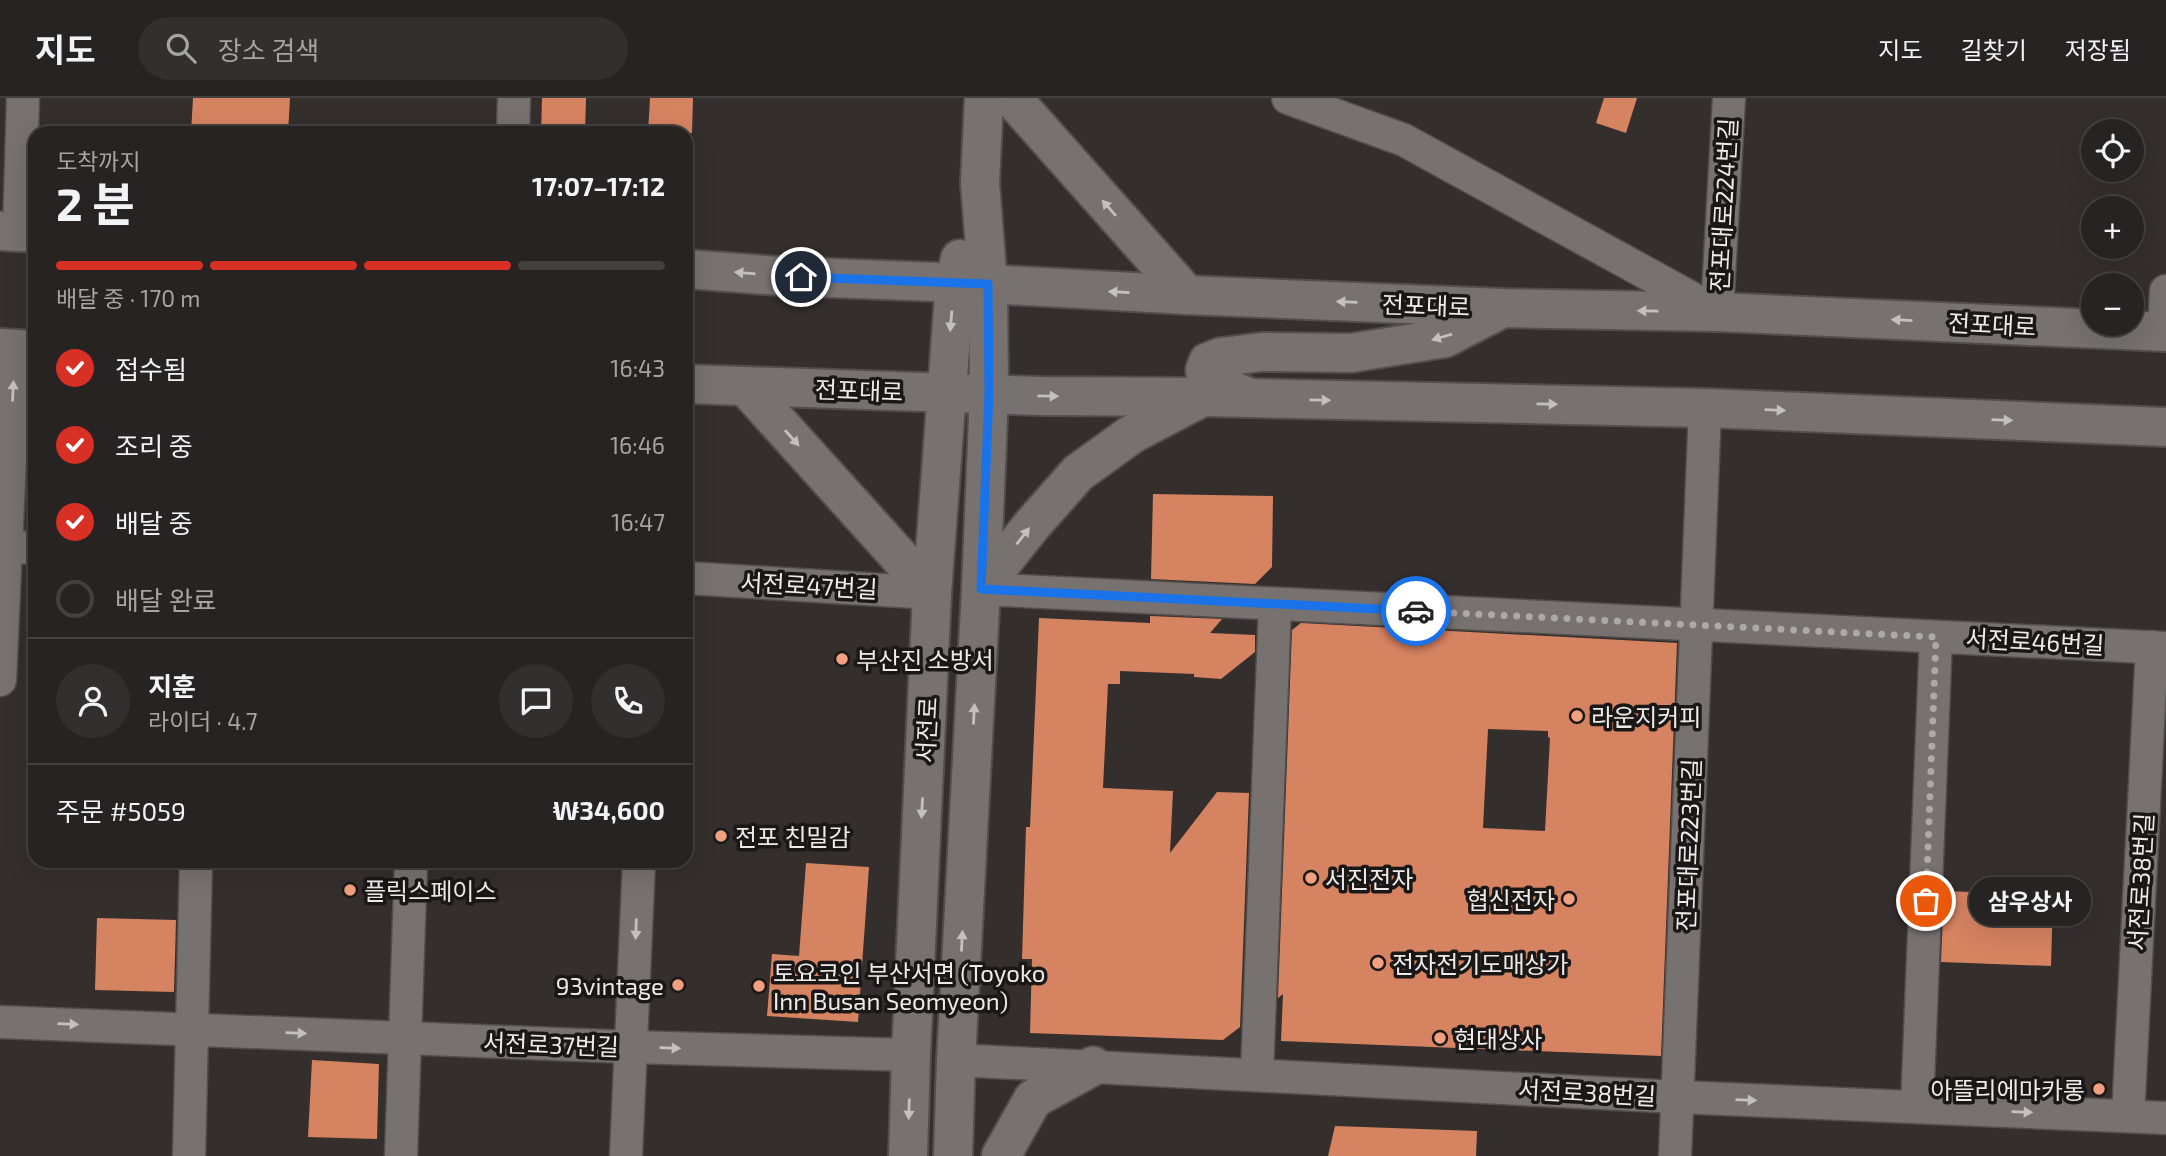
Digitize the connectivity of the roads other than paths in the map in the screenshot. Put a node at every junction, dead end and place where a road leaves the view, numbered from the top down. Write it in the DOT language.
graph roads {
  1 [pos="23,98"];
  2 [pos="514,98"];
  3 [pos="984,98"];
  4 [pos="1012,98"];
  5 [pos="1289,98"];
  6 [pos="1729,98"];
  7 [pos="513,126"];
  8 [pos="18,232"];
  9 [pos="693,268"];
  10 [pos="971,283"];
  11 [pos="2166,291"];
  12 [pos="1187,296"];
  13 [pos="1503,308"];
  14 [pos="1717,312"];
  15 [pos="2165,332"];
  16 [pos="17,349"];
  17 [pos="693,384"];
  18 [pos="746,387"];
  19 [pos="945,393"];
  20 [pos="989,393"];
  21 [pos="1204,397"];
  22 [pos="1252,398"];
  23 [pos="1705,408"];
  24 [pos="2166,427"];
  25 [pos="14,547"];
  26 [pos="693,578"];
  27 [pos="981,589"];
  28 [pos="932,593"];
  29 [pos="1275,605"];
  30 [pos="1696,625"];
  31 [pos="1936,637"];
  32 [pos="2159,647"];
  33 [pos="0,680"];
  34 [pos="196,868"];
  35 [pos="411,868"];
  36 [pos="639,868"];
  37 [pos="0,1021"];
  38 [pos="192,1029"];
  39 [pos="405,1038"];
  40 [pos="631,1047"];
  41 [pos="911,1055"];
  42 [pos="956,1060"];
  43 [pos="1093,1066"];
  44 [pos="1257,1074"];
  45 [pos="1678,1097"];
  46 [pos="1917,1107"];
  47 [pos="2128,1116"];
  48 [pos="2166,1118"];
  49 [pos="189,1156"];
  50 [pos="401,1156"];
  51 [pos="626,1156"];
  52 [pos="908,1156"];
  53 [pos="953,1156"];
  54 [pos="1001,1156"];
  55 [pos="1675,1156"];
  1 -- 8 [label="street"];
  2 -- 7 [label="street"];
  3 -- 10 [label="main road, 서전로"];
  12 -- 4 [label="main road, one-way"];
  5 -- 14 [label="street"];
  6 -- 14 [label="street, 전포대로224번길"];
  10 -- 9 [label="main road, 전포대로, one-way"];
  12 -- 10 [label="main road, 전포대로, one-way"];
  10 -- 19 [label="main road, 서전로, one-way"];
  10 -- 20 [label="main road, 서전로"];
  11 -- 15 [label="street"];
  13 -- 12 [label="main road, 전포대로, one-way"];
  14 -- 13 [label="main road, 전포대로, one-way"];
  13 -- 22 [label="main road, one-way"];
  15 -- 14 [label="main road, 전포대로, one-way"];
  25 -- 16 [label="street, one-way"];
  17 -- 18 [label="main road, 전포대로"];
  18 -- 19 [label="main road, 전포대로"];
  18 -- 28 [label="main road, one-way"];
  19 -- 20 [label="main road, 전포대로"];
  19 -- 28 [label="main road, 서전로"];
  20 -- 21 [label="main road, 전포대로, one-way"];
  20 -- 27 [label="main road, 서전로"];
  21 -- 22 [label="main road, 전포대로"];
  27 -- 21 [label="main road, one-way"];
  22 -- 23 [label="main road, 전포대로, one-way"];
  23 -- 24 [label="main road, 전포대로, one-way"];
  23 -- 30 [label="street, 전포대로223번길"];
  25 -- 33 [label="street"];
  26 -- 28 [label="street, 서전로47번길"];
  27 -- 29 [label="street, 서전로46번길"];
  42 -- 27 [label="main road, 서전로, one-way"];
  28 -- 41 [label="main road, 서전로, one-way"];
  29 -- 30 [label="street, 서전로46번길"];
  29 -- 44 [label="street"];
  30 -- 31 [label="street, 서전로46번길"];
  30 -- 45 [label="street, 전포대로223번길"];
  31 -- 32 [label="street, 서전로46번길"];
  31 -- 46 [label="street"];
  32 -- 47 [label="street, 서전로38번길"];
  34 -- 38 [label="street"];
  35 -- 39 [label="street"];
  36 -- 40 [label="street, one-way"];
  37 -- 38 [label="street, 서전로37번길, one-way"];
  38 -- 39 [label="street, 서전로37번길, one-way"];
  38 -- 49 [label="street"];
  39 -- 40 [label="street, 서전로37번길"];
  39 -- 50 [label="street"];
  40 -- 41 [label="street, 서전로37번길, one-way"];
  40 -- 51 [label="street"];
  41 -- 52 [label="main road, 서전로, one-way"];
  42 -- 43 [label="street, 서전로38번길"];
  42 -- 53 [label="main road, 서전로"];
  43 -- 44 [label="street, 서전로38번길"];
  43 -- 54 [label="main road"];
  44 -- 45 [label="street, 서전로38번길"];
  45 -- 46 [label="street, 서전로38번길, one-way"];
  45 -- 55 [label="street, 전포대로223번길"];
  46 -- 47 [label="street, 서전로38번길, one-way"];
  47 -- 48 [label="street, 서전로38번길"];
}
